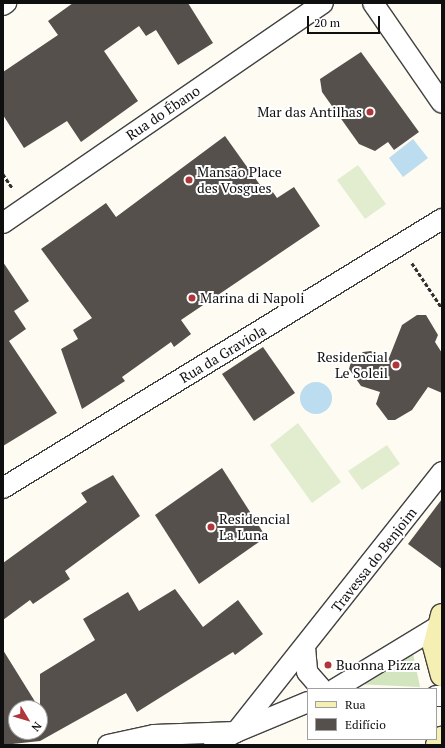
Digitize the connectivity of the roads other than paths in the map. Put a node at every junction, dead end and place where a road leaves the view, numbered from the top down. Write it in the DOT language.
graph roads {
  1 [pos="6,3"];
  2 [pos="323,3"];
  3 [pos="373,3"];
  4 [pos="3,5"];
  5 [pos="442,103"];
  6 [pos="442,219"];
  7 [pos="3,223"];
  8 [pos="442,472"];
  9 [pos="3,488"];
  10 [pos="439,621"];
  11 [pos="305,647"];
  12 [pos="442,675"];
  13 [pos="321,688"];
  14 [pos="337,688"];
  15 [pos="307,702"];
  16 [pos="236,732"];
  17 [pos="442,738"];
  18 [pos="108,745"];
  19 [pos="214,745"];
  20 [pos="437,745"];
  1 -- 4 [label="street"];
  2 -- 7 [label="street, Rua do Ébano"];
  3 -- 5 [label="street"];
  6 -- 9 [label="street, Rua da Graviola"];
  8 -- 11 [label="street, Travessa do Benjoim"];
  10 -- 12 [label="street"];
  10 -- 14 [label="street"];
  11 -- 13 [label="street"];
  11 -- 16 [label="street, Travessa do Benjoim"];
  15 -- 16 [label="street"];
  16 -- 18 [label="street"];
  16 -- 19 [label="street"];
  17 -- 20 [label="street"];
}
